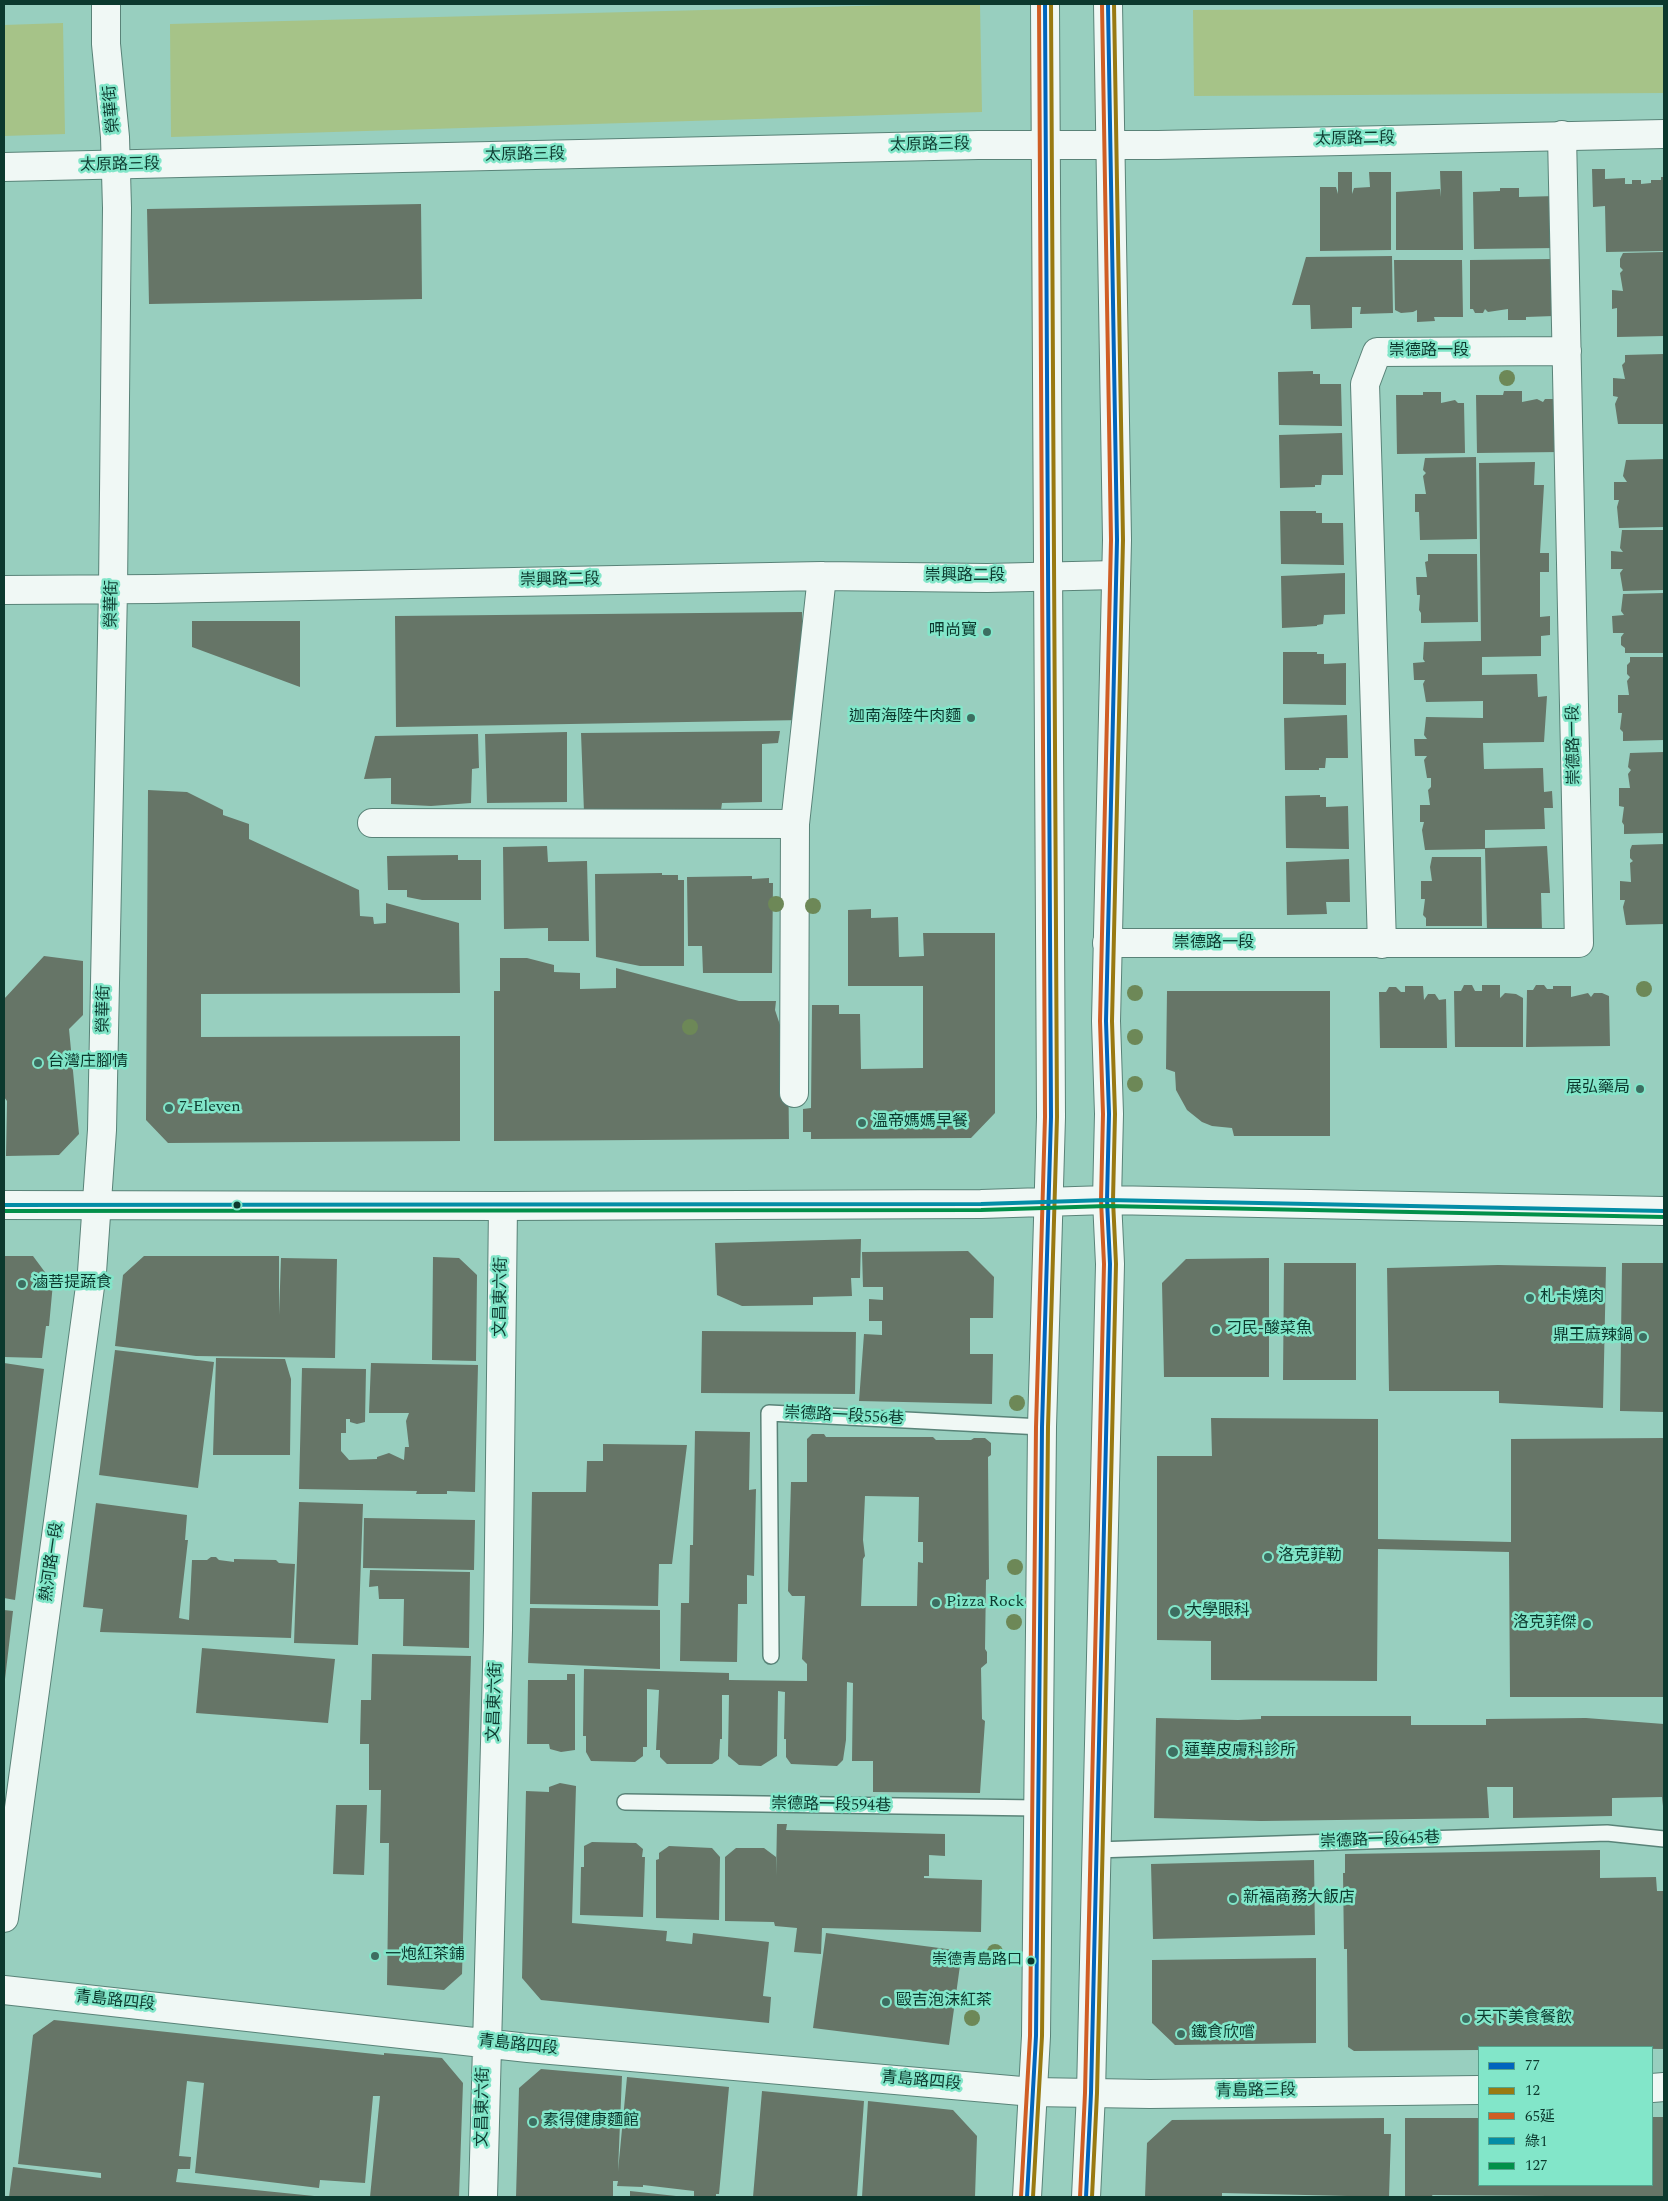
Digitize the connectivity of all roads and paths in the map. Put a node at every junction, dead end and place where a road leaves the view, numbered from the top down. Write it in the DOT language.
graph roads {
  1 [pos="106,4"];
  2 [pos="1045,4"];
  3 [pos="1108,4"];
  4 [pos="1664,134"];
  5 [pos="1562,135"];
  6 [pos="1109,145"];
  7 [pos="1046,146"];
  8 [pos="116,166"];
  9 [pos="4,167"];
  10 [pos="1566,351"];
  11 [pos="1116,575"];
  12 [pos="822,576"];
  13 [pos="1049,576"];
  14 [pos="113,589"];
  15 [pos="4,590"];
  16 [pos="372,823"];
  17 [pos="795,824"];
  18 [pos="1107,943"];
  19 [pos="1382,944"];
  20 [pos="794,1092"];
  21 [pos="1107,1200"];
  22 [pos="1049,1202"];
  23 [pos="4,1205"];
  24 [pos="96,1205"];
  25 [pos="503,1206"];
  26 [pos="1664,1210"];
  27 [pos="1042,1427"];
  28 [pos="771,1656"];
  29 [pos="625,1802"];
  30 [pos="1037,1808"];
  31 [pos="1664,1839"];
  32 [pos="1096,1850"];
  33 [pos="4,1918"];
  34 [pos="4,1990"];
  35 [pos="486,2043"];
  36 [pos="1478,2090"];
  37 [pos="1033,2092"];
  38 [pos="1091,2093"];
  39 [pos="483,2197"];
  40 [pos="1027,2197"];
  41 [pos="1086,2197"];
  1 -- 8 [label="street, 榮華街"];
  2 -- 7 [label="street"];
  3 -- 6 [label="street"];
  4 -- 5 [label="street, 太原路二段"];
  5 -- 6 [label="street, 太原路二段"];
  5 -- 10 [label="street, 崇德路一段"];
  6 -- 7 [label="street, 太原路二段"];
  6 -- 11 [label="street"];
  7 -- 8 [label="street, 太原路三段"];
  7 -- 13 [label="street"];
  8 -- 9 [label="street, 太原路三段"];
  8 -- 14 [label="street, 榮華街"];
  10 -- 19 [label="street, 崇德路一段"];
  10 -- 19 [label="street, 崇德路一段"];
  11 -- 13 [label="street, 崇興路二段"];
  11 -- 18 [label="street"];
  12 -- 13 [label="street, 崇興路二段"];
  12 -- 14 [label="street, 崇興路二段"];
  12 -- 17 [label="street"];
  13 -- 22 [label="street"];
  14 -- 15 [label="street, 崇興路二段"];
  14 -- 24 [label="street, 榮華街"];
  16 -- 17 [label="street"];
  17 -- 20 [label="street"];
  18 -- 19 [label="street, 崇德路一段"];
  18 -- 21 [label="street"];
  21 -- 22 [label="street"];
  21 -- 26 [label="street"];
  21 -- 32 [label="street"];
  22 -- 25 [label="street"];
  22 -- 27 [label="street"];
  23 -- 24 [label="street"];
  24 -- 25 [label="street"];
  24 -- 33 [label="street, 熱河路一段"];
  25 -- 35 [label="street, 文昌東六街"];
  27 -- 28 [label="lane, 崇德路一段556巷"];
  27 -- 30 [label="street"];
  29 -- 30 [label="lane, 崇德路一段594巷"];
  30 -- 37 [label="street"];
  31 -- 32 [label="lane, 崇德路一段645巷"];
  32 -- 38 [label="street"];
  34 -- 35 [label="street, 青島路四段"];
  35 -- 37 [label="street, 青島路四段"];
  35 -- 39 [label="street, 文昌東六街"];
  36 -- 38 [label="street, 青島路三段"];
  37 -- 38 [label="street, 青島路三段"];
  37 -- 40 [label="street"];
  38 -- 41 [label="street"];
}
